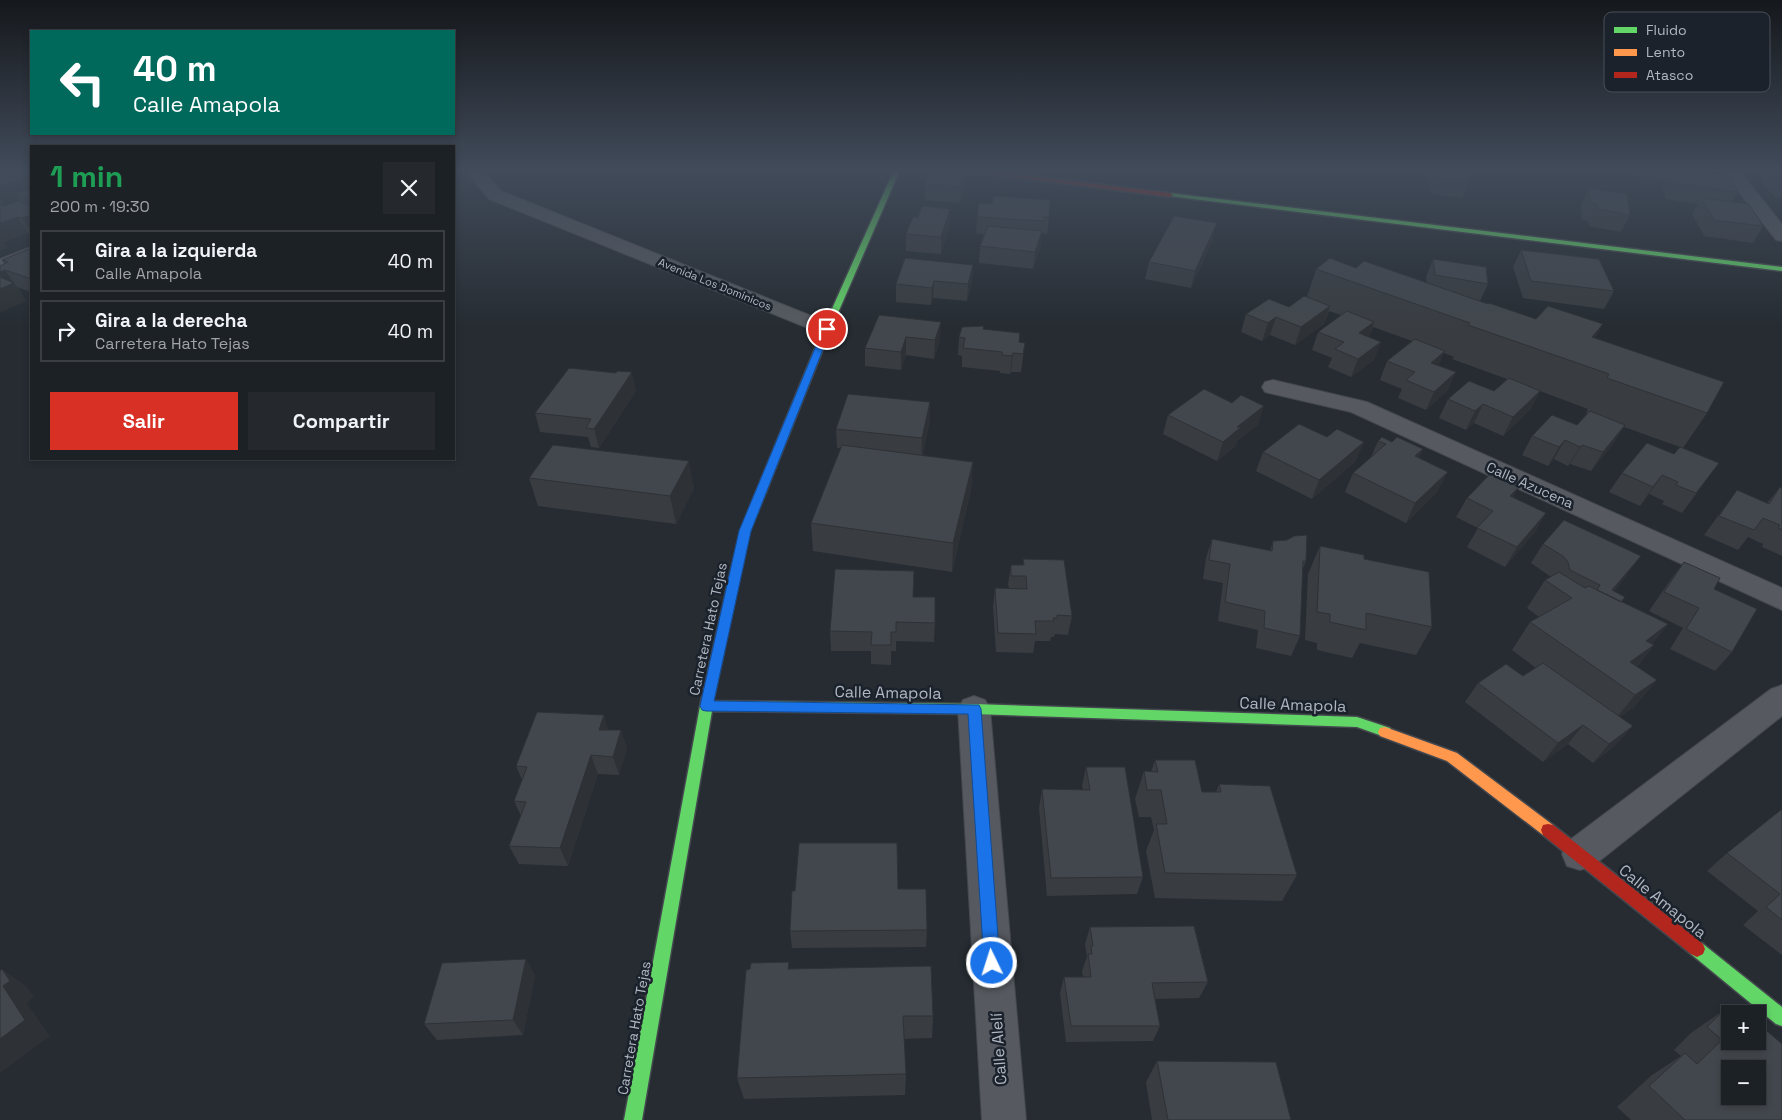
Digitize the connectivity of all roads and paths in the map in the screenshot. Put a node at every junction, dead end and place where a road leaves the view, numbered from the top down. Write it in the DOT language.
graph roads {
  1 [pos="563,222"];
  2 [pos="874,222"];
  3 [pos="1393,222"];
  4 [pos="1771,222"];
  5 [pos="1782,236"];
  6 [pos="30,252"];
  7 [pos="0,266"];
  8 [pos="1782,269"];
  9 [pos="827,329"];
  10 [pos="1272,387"];
  11 [pos="1782,600"];
  12 [pos="1782,698"];
  13 [pos="706,706"];
  14 [pos="974,709"];
  15 [pos="1580,854"];
  16 [pos="1782,1018"];
  17 [pos="633,1120"];
  18 [pos="1004,1120"];
  1 -- 9 [label="street, Avenida Los Dominicos"];
  2 -- 9 [label="street, Carretera Hato Tejas"];
  3 -- 8 [label="street"];
  4 -- 5 [label="street"];
  6 -- 7 [label="street"];
  9 -- 13 [label="street, Carretera Hato Tejas"];
  10 -- 11 [label="street, Calle Azucena"];
  12 -- 15 [label="street"];
  13 -- 14 [label="street, Calle Amapola"];
  13 -- 17 [label="street, Carretera Hato Tejas"];
  14 -- 15 [label="street, Calle Amapola"];
  14 -- 18 [label="street, Calle Alelí"];
  15 -- 16 [label="street, Calle Amapola"];
}
